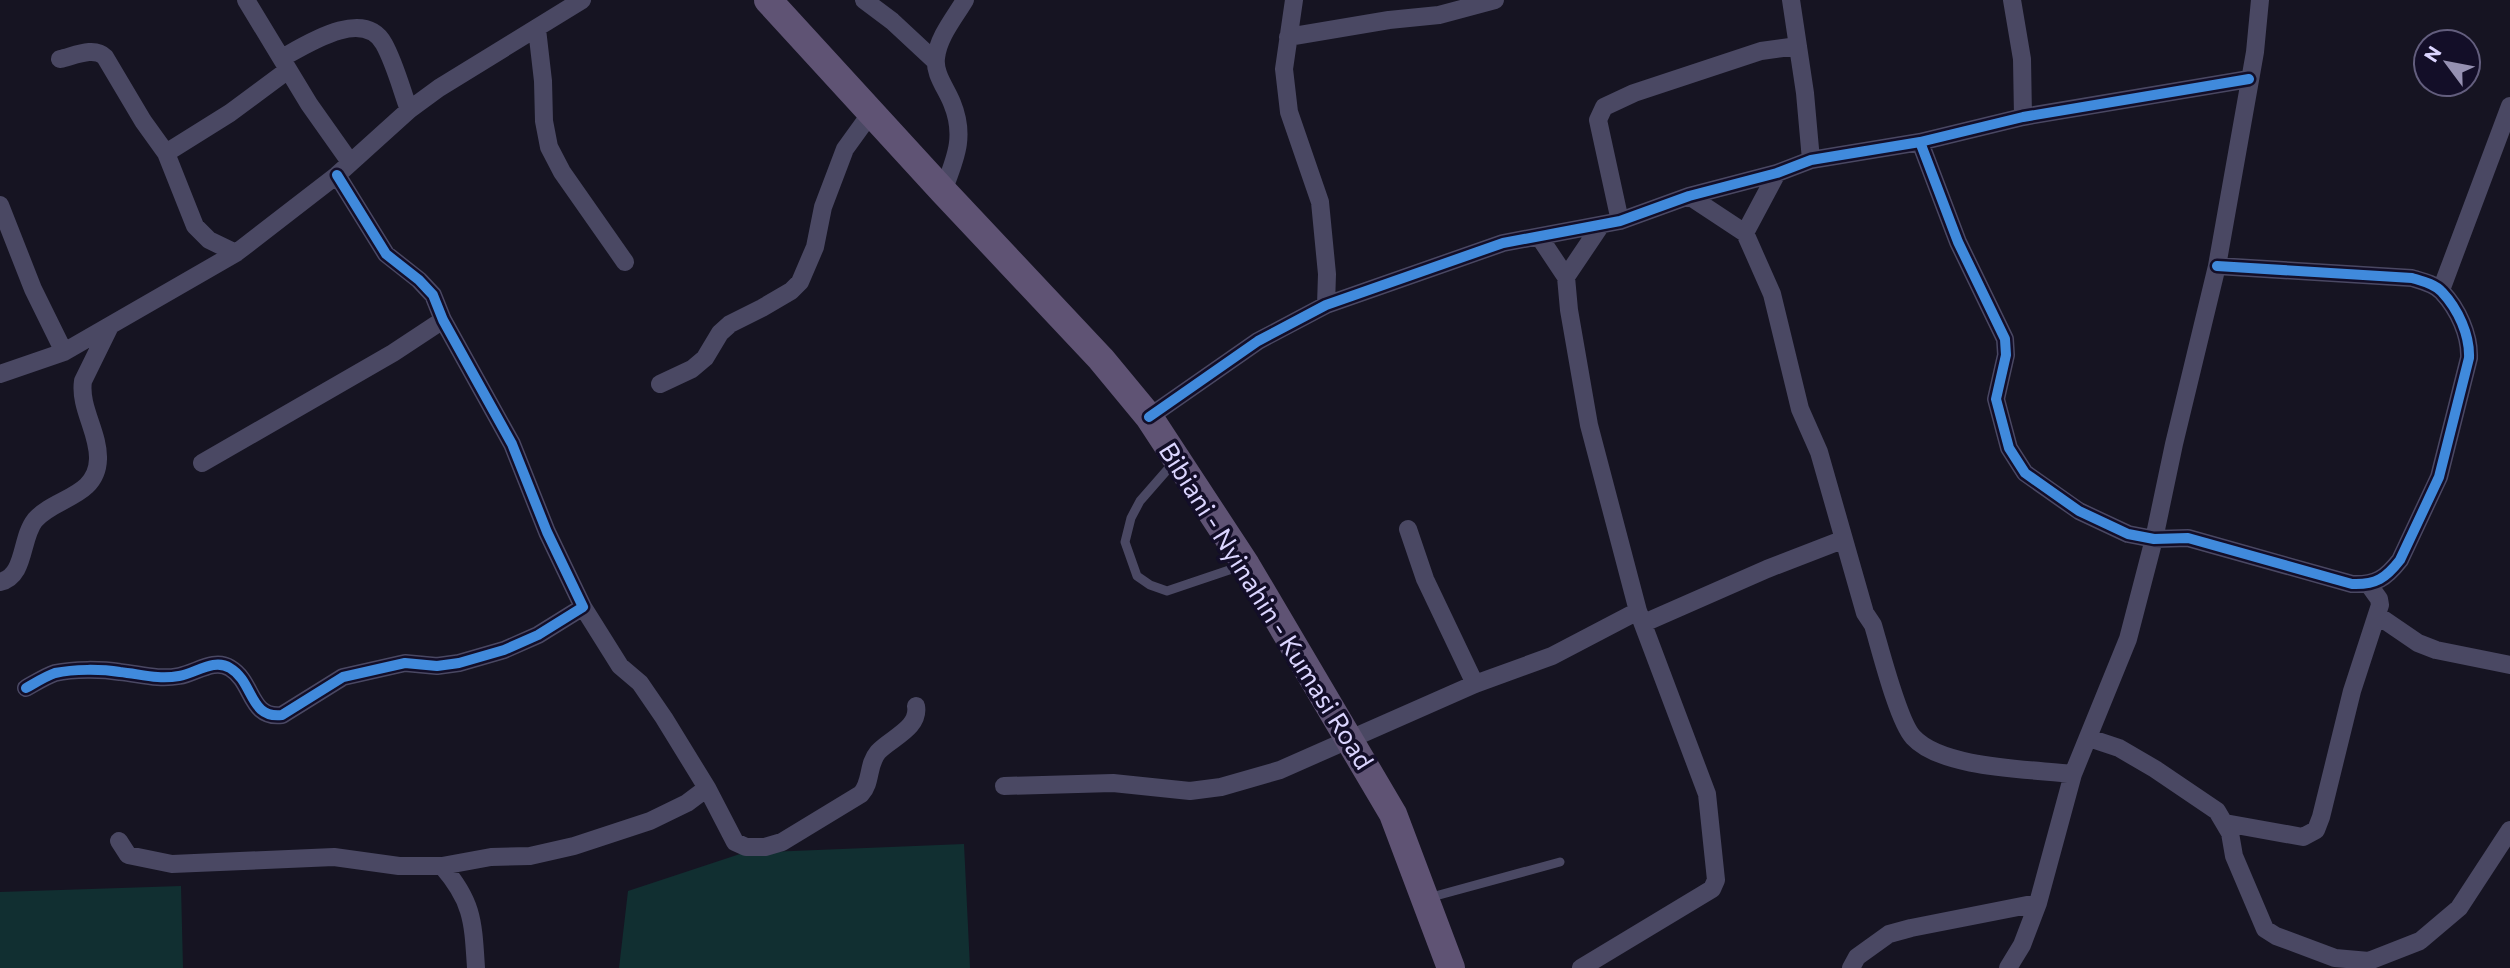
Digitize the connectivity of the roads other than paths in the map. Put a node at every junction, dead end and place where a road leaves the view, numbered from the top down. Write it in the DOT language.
graph roads {
  1 [pos="246,0"];
  2 [pos="582,0"];
  3 [pos="768,0"];
  4 [pos="864,0"];
  5 [pos="965,0"];
  6 [pos="1294,0"];
  7 [pos="1495,0"];
  8 [pos="1791,0"];
  9 [pos="2012,0"];
  10 [pos="2260,0"];
  11 [pos="537,29"];
  12 [pos="1288,37"];
  13 [pos="1798,46"];
  14 [pos="61,59"];
  15 [pos="935,61"];
  16 [pos="285,64"];
  17 [pos="2249,79"];
  18 [pos="2510,106"];
  19 [pos="409,110"];
  20 [pos="871,113"];
  21 [pos="2023,117"];
  22 [pos="1920,142"];
  23 [pos="166,153"];
  24 [pos="1811,160"];
  25 [pos="350,162"];
  26 [pos="1777,173"];
  27 [pos="337,175"];
  28 [pos="943,191"];
  29 [pos="1689,196"];
  30 [pos="0,205"];
  31 [pos="1620,222"];
  32 [pos="1601,225"];
  33 [pos="1745,233"];
  34 [pos="1540,238"];
  35 [pos="236,253"];
  36 [pos="625,262"];
  37 [pos="2217,266"];
  38 [pos="1566,277"];
  39 [pos="2441,290"];
  40 [pos="1326,305"];
  41 [pos="443,320"];
  42 [pos="110,326"];
  43 [pos="64,352"];
  44 [pos="0,374"];
  45 [pos="660,384"];
  46 [pos="1149,417"];
  47 [pos="1177,458"];
  48 [pos="202,463"];
  49 [pos="1408,529"];
  50 [pos="2154,539"];
  51 [pos="1842,540"];
  52 [pos="1246,565"];
  53 [pos="0,582"];
  54 [pos="2369,585"];
  55 [pos="583,607"];
  56 [pos="2377,615"];
  57 [pos="1641,617"];
  58 [pos="2510,664"];
  59 [pos="1475,684"];
  60 [pos="26,688"];
  61 [pos="916,706"];
  62 [pos="2089,738"];
  63 [pos="1350,740"];
  64 [pos="2073,774"];
  65 [pos="1004,786"];
  66 [pos="707,789"];
  67 [pos="2225,824"];
  68 [pos="2510,830"];
  69 [pos="119,841"];
  70 [pos="1560,862"];
  71 [pos="442,866"];
  72 [pos="1426,898"];
  73 [pos="2038,903"];
  74 [pos="476,968"];
  75 [pos="1451,968"];
  76 [pos="1581,968"];
  77 [pos="1851,968"];
  78 [pos="2008,968"];
  1 -- 16 [label="street"];
  2 -- 11 [label="street"];
  3 -- 20 [label="main road, Bibiani - Nyinahin - Kumasi Road"];
  4 -- 15 [label="street"];
  5 -- 15 [label="street"];
  6 -- 12 [label="street"];
  7 -- 12 [label="street"];
  8 -- 13 [label="street"];
  9 -- 21 [label="street"];
  10 -- 17 [label="street"];
  11 -- 19 [label="street"];
  11 -- 36 [label="street"];
  12 -- 40 [label="street"];
  13 -- 24 [label="street"];
  13 -- 31 [label="street"];
  14 -- 23 [label="street"];
  15 -- 28 [label="street"];
  16 -- 19 [label="street"];
  16 -- 23 [label="street"];
  16 -- 25 [label="street"];
  17 -- 21 [label="street"];
  17 -- 37 [label="street"];
  18 -- 39 [label="street"];
  19 -- 25 [label="street"];
  20 -- 28 [label="main road, Bibiani - Nyinahin - Kumasi Road"];
  20 -- 45 [label="street"];
  21 -- 22 [label="street"];
  22 -- 24 [label="street"];
  22 -- 50 [label="street"];
  23 -- 35 [label="street"];
  24 -- 26 [label="street"];
  25 -- 27 [label="street"];
  26 -- 29 [label="street"];
  26 -- 33 [label="street"];
  27 -- 35 [label="street"];
  27 -- 41 [label="street"];
  28 -- 46 [label="main road, Bibiani - Nyinahin - Kumasi Road"];
  29 -- 31 [label="street"];
  29 -- 33 [label="street"];
  30 -- 43 [label="street"];
  31 -- 32 [label="street"];
  32 -- 34 [label="street"];
  32 -- 38 [label="street"];
  33 -- 51 [label="street"];
  34 -- 38 [label="street"];
  34 -- 40 [label="street"];
  35 -- 42 [label="street"];
  37 -- 39 [label="street"];
  37 -- 50 [label="street"];
  38 -- 57 [label="street"];
  39 -- 54 [label="street"];
  40 -- 46 [label="street"];
  41 -- 48 [label="street"];
  41 -- 55 [label="street"];
  42 -- 43 [label="street"];
  42 -- 53 [label="street"];
  43 -- 44 [label="street"];
  46 -- 47 [label="main road, Bibiani - Nyinahin - Kumasi Road"];
  47 -- 52 [label="main road, Bibiani - Nyinahin - Kumasi Road"];
  47 -- 52 [label="lane"];
  49 -- 59 [label="street"];
  50 -- 54 [label="street"];
  50 -- 62 [label="street"];
  51 -- 57 [label="street"];
  51 -- 64 [label="street"];
  52 -- 63 [label="main road, Bibiani - Nyinahin - Kumasi Road"];
  54 -- 56 [label="street"];
  55 -- 60 [label="street"];
  55 -- 66 [label="street"];
  56 -- 58 [label="street"];
  56 -- 67 [label="street"];
  57 -- 59 [label="street"];
  57 -- 76 [label="street"];
  59 -- 63 [label="street"];
  61 -- 66 [label="street"];
  62 -- 64 [label="street"];
  62 -- 67 [label="street"];
  63 -- 65 [label="street"];
  63 -- 72 [label="main road, Bibiani - Nyinahin - Kumasi Road"];
  64 -- 73 [label="street"];
  66 -- 71 [label="street"];
  67 -- 68 [label="street"];
  69 -- 71 [label="street"];
  70 -- 72 [label="lane"];
  71 -- 74 [label="street"];
  72 -- 75 [label="main road, Bibiani - Nyinahin - Kumasi Road"];
  73 -- 77 [label="street"];
  73 -- 78 [label="street"];
}
